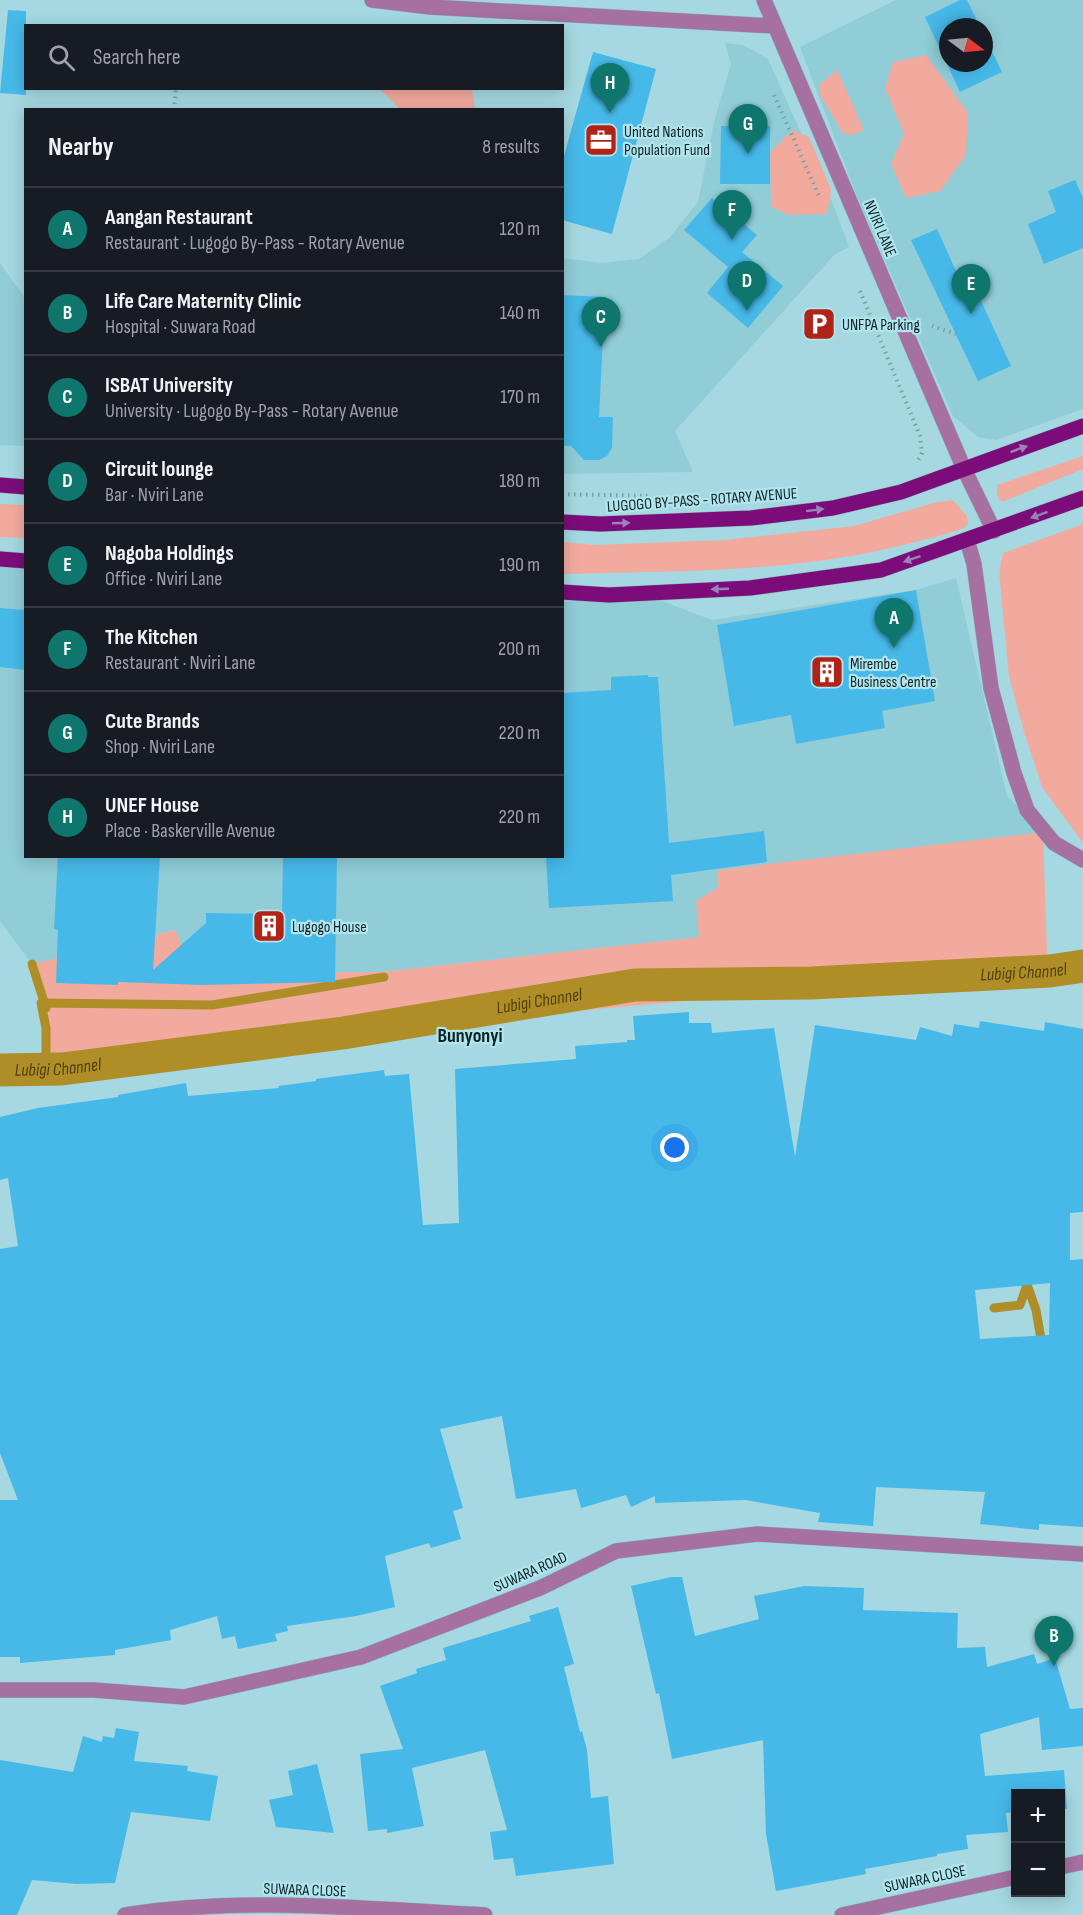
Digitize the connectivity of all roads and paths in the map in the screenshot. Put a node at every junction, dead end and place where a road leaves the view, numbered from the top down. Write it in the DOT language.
graph roads {
  1 [pos="372,0"];
  2 [pos="764,0"];
  3 [pos="775,26"];
  4 [pos="176,90"];
  5 [pos="774,95"];
  6 [pos="174,108"];
  7 [pos="820,197"];
  8 [pos="856,282"];
  9 [pos="932,326"];
  10 [pos="956,334"];
  11 [pos="1083,426"];
  12 [pos="910,468"];
  13 [pos="964,469"];
  14 [pos="0,485"];
  15 [pos="24,487"];
  16 [pos="564,494"];
  17 [pos="662,496"];
  18 [pos="1083,498"];
  19 [pos="564,522"];
  20 [pos="994,531"];
  21 [pos="967,540"];
  22 [pos="0,560"];
  23 [pos="24,561"];
  24 [pos="564,592"];
  25 [pos="1083,860"];
  26 [pos="1083,1554"];
  27 [pos="0,1690"];
  28 [pos="1083,1862"];
  29 [pos="1065,1866"];
  30 [pos="1011,1878"];
  31 [pos="125,1915"];
  32 [pos="485,1915"];
  33 [pos="842,1915"];
  1 -- 3 [label="street"];
  2 -- 3 [label="street, NVIRI LANE"];
  3 -- 13 [label="street, NVIRI LANE"];
  4 -- 6 [label="path"];
  5 -- 7 [label="path"];
  8 -- 12 [label="path"];
  9 -- 10 [label="path"];
  13 -- 11 [label="main road, LUGOGO BY-PASS - ROTARY AVENUE, one-way"];
  19 -- 13 [label="main road, LUGOGO BY-PASS - ROTARY AVENUE, one-way"];
  13 -- 20 [label="street, NVIRI LANE"];
  14 -- 15 [label="main road"];
  16 -- 17 [label="path"];
  18 -- 20 [label="main road, one-way"];
  20 -- 21 [label="main road"];
  21 -- 24 [label="main road, one-way"];
  21 -- 25 [label="street"];
  22 -- 23 [label="main road"];
  26 -- 27 [label="street, SUWARA ROAD"];
  28 -- 29 [label="street"];
  30 -- 33 [label="street, SUWARA CLOSE"];
  31 -- 32 [label="street, SUWARA CLOSE"];
}
